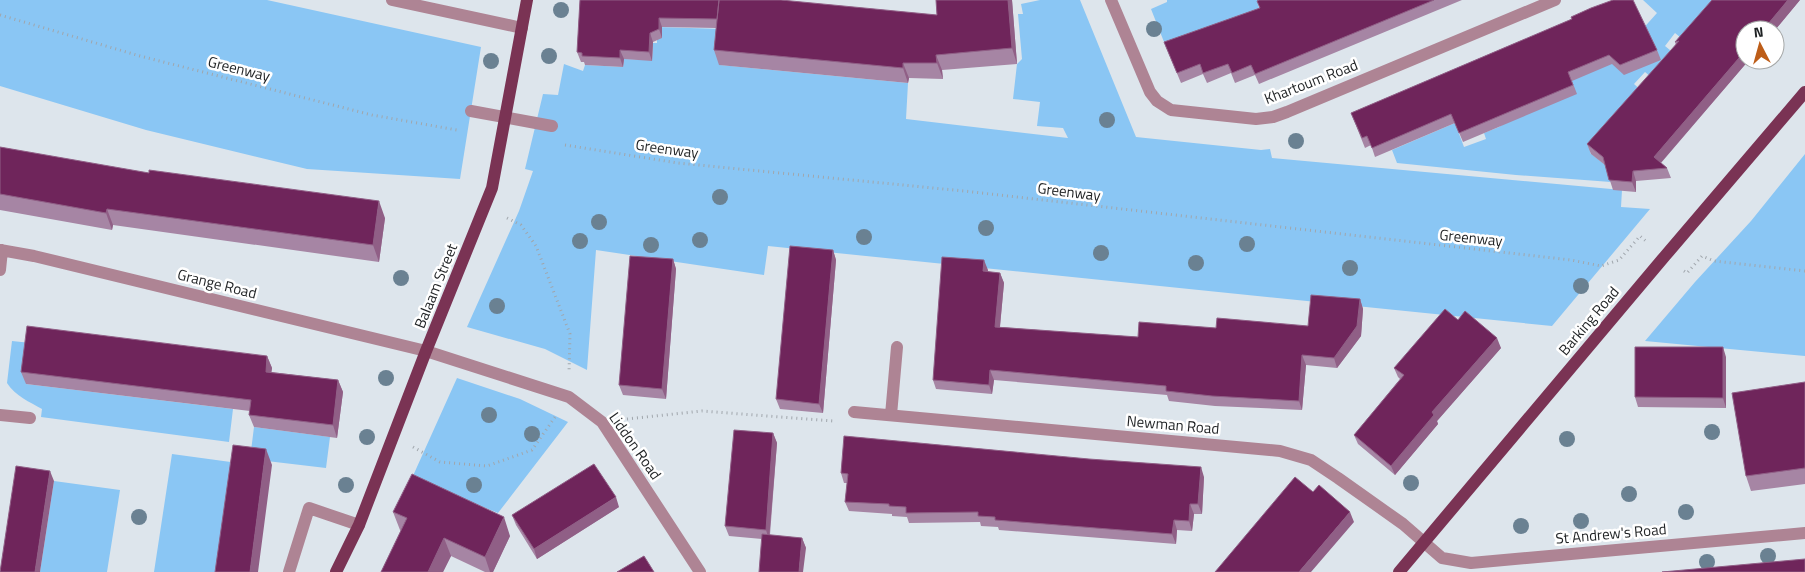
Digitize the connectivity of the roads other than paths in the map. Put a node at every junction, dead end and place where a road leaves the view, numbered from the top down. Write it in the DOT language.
graph roads {
  1 [pos="392,0"];
  2 [pos="527,0"];
  3 [pos="1111,0"];
  4 [pos="1555,0"];
  5 [pos="522,28"];
  6 [pos="1805,92"];
  7 [pos="472,111"];
  8 [pos="506,117"];
  9 [pos="552,126"];
  10 [pos="1,250"];
  11 [pos="0,270"];
  12 [pos="897,347"];
  13 [pos="426,351"];
  14 [pos="854,412"];
  15 [pos="0,415"];
  16 [pos="891,415"];
  17 [pos="30,418"];
  18 [pos="359,525"];
  19 [pos="1805,533"];
  20 [pos="1425,543"];
  21 [pos="289,572"];
  22 [pos="336,572"];
  23 [pos="700,572"];
  24 [pos="1399,572"];
  1 -- 5 [label="street"];
  2 -- 5 [label="main road, Balaam Street"];
  3 -- 4 [label="street, Khartoum Road"];
  5 -- 8 [label="main road, Balaam Street"];
  6 -- 20 [label="main road, Barking Road"];
  7 -- 8 [label="street"];
  8 -- 9 [label="street"];
  8 -- 13 [label="main road, Balaam Street"];
  10 -- 11 [label="street"];
  10 -- 13 [label="street, Grange Road"];
  12 -- 16 [label="street"];
  13 -- 18 [label="main road, Balaam Street"];
  13 -- 23 [label="street, Liddon Road"];
  14 -- 16 [label="street, Newman Road"];
  15 -- 17 [label="street"];
  16 -- 20 [label="street, Newman Road"];
  18 -- 21 [label="street"];
  18 -- 22 [label="main road, Balaam Street"];
  19 -- 20 [label="street, St Andrew's Road"];
  20 -- 24 [label="main road, Barking Road"];
}
